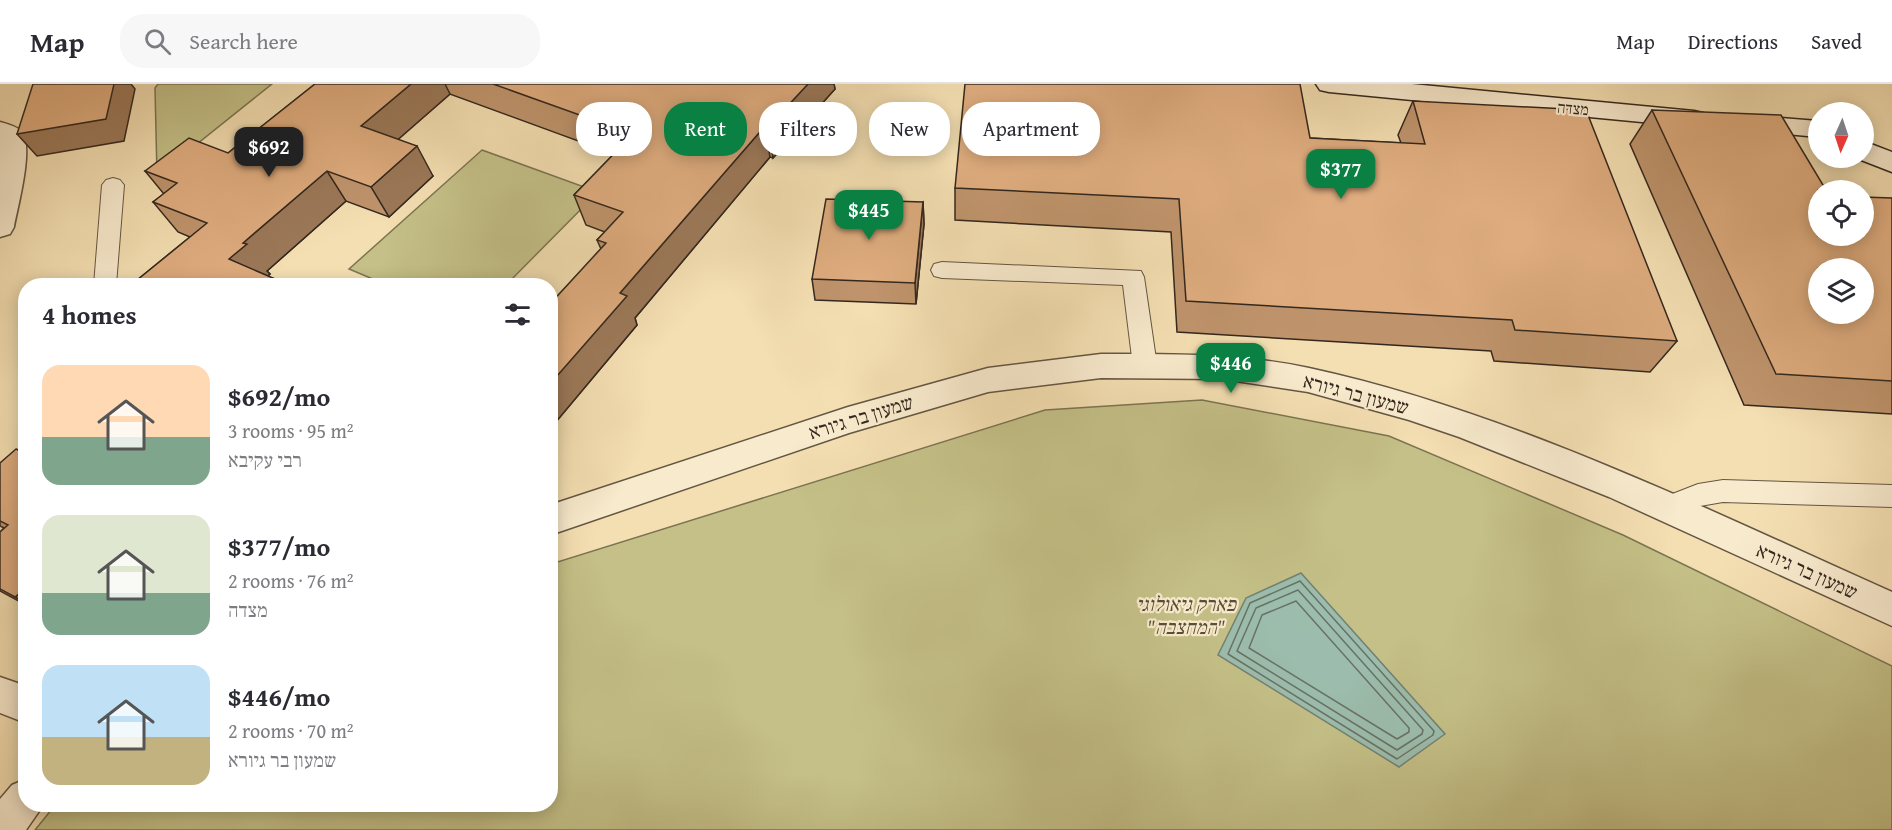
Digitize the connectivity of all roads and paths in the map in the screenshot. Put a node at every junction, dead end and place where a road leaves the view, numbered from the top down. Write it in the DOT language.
graph roads {
  1 [pos="1329,84"];
  2 [pos="1808,130"];
  3 [pos="0,131"];
  4 [pos="1874,134"];
  5 [pos="1892,136"];
  6 [pos="1874,155"];
  7 [pos="1892,163"];
  8 [pos="113,185"];
  9 [pos="0,227"];
  10 [pos="942,270"];
  11 [pos="106,278"];
  12 [pos="1145,366"];
  13 [pos="1892,495"];
  14 [pos="1666,508"];
  15 [pos="558,517"];
  16 [pos="1892,609"];
  17 [pos="18,809"];
  18 [pos="0,830"];
  1 -- 2 [label="street, מצדה"];
  3 -- 9 [label="street"];
  4 -- 5 [label="street"];
  6 -- 7 [label="street"];
  8 -- 11 [label="lane"];
  10 -- 12 [label="lane"];
  12 -- 14 [label="street, שמעון בר גיורא"];
  12 -- 15 [label="street, שמעון בר גיורא"];
  13 -- 14 [label="lane"];
  14 -- 16 [label="street, שמעון בר גיורא"];
  17 -- 18 [label="street"];
}
